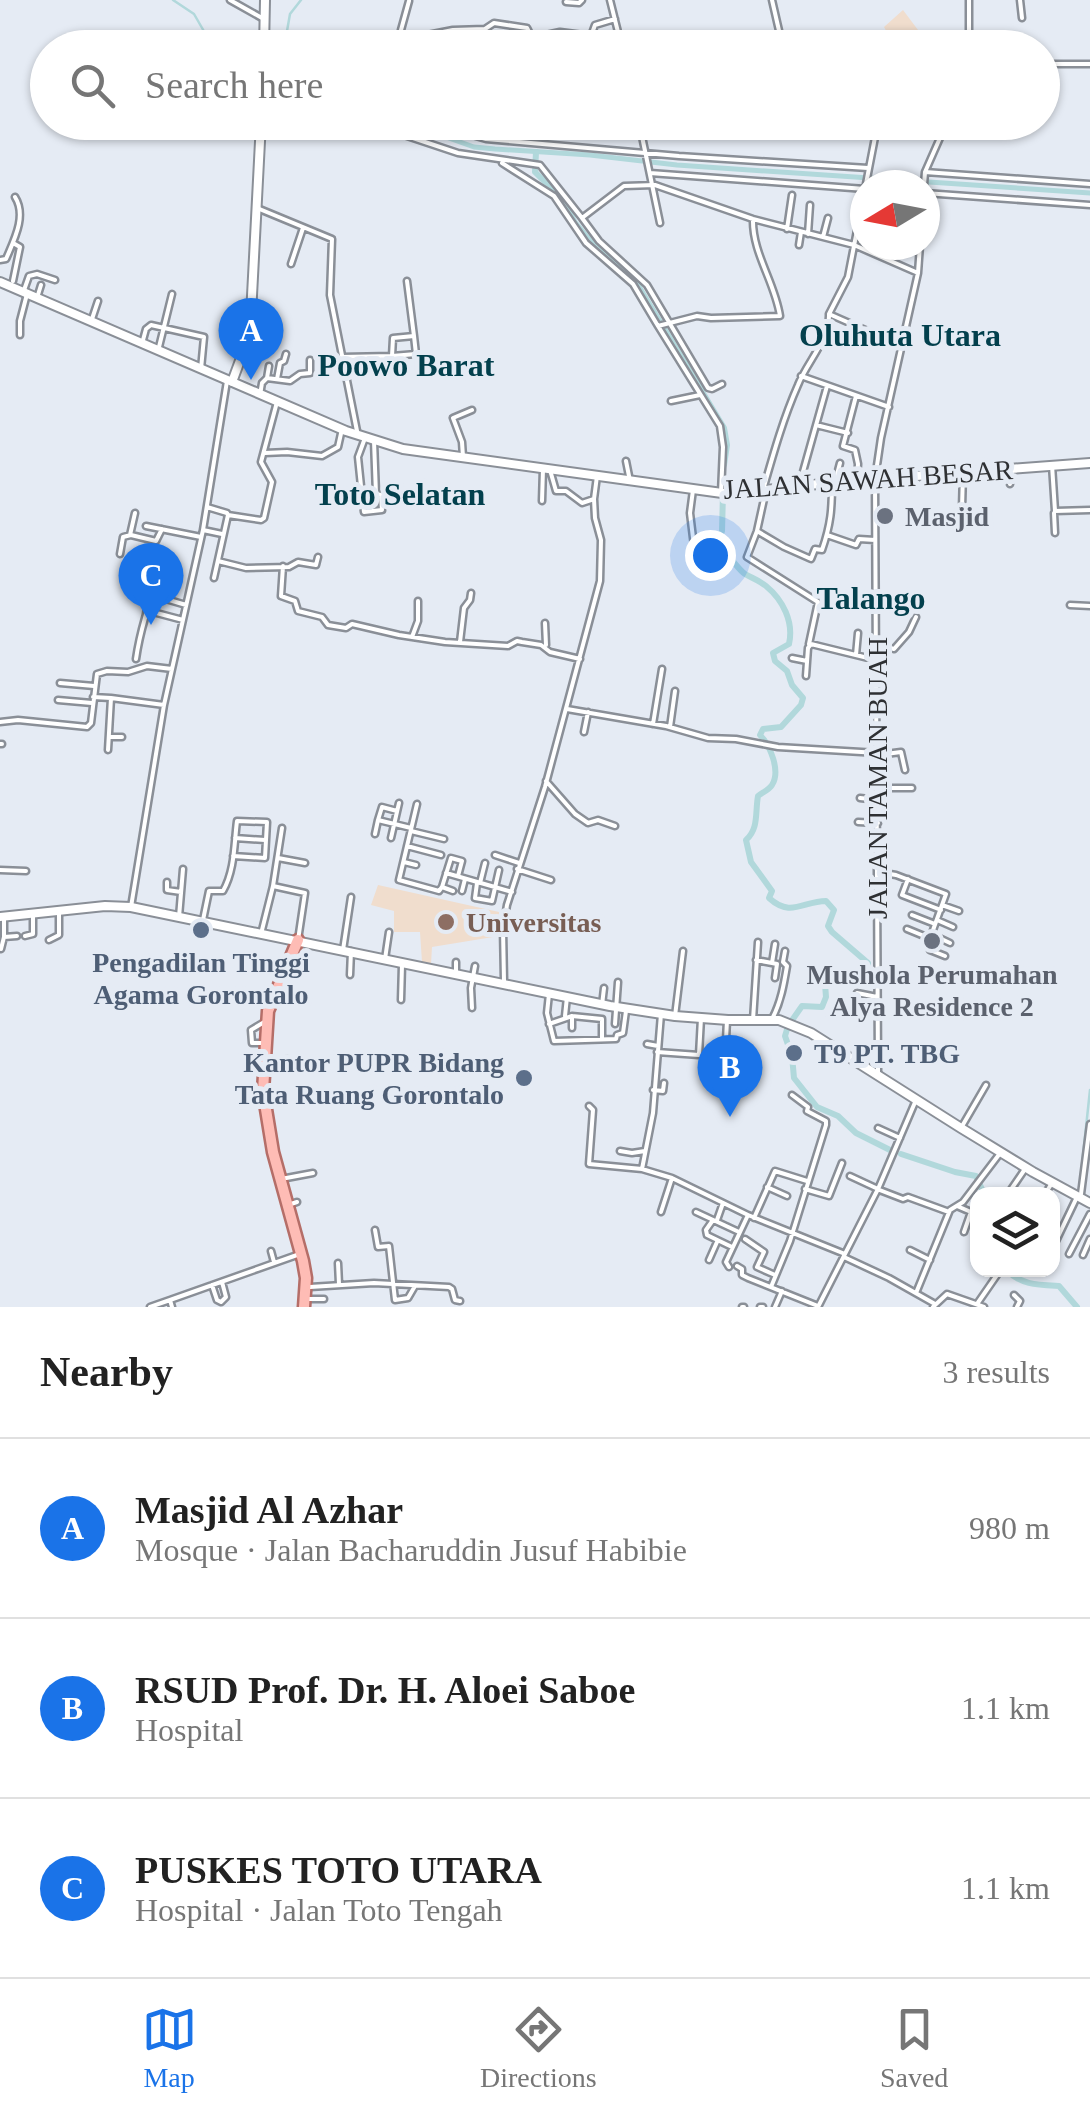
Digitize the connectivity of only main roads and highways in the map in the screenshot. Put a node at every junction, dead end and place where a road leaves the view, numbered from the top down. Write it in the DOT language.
graph roads {
  1 [pos="264,0"];
  2 [pos="262,30"];
  3 [pos="263,30"];
  4 [pos="259,140"];
  5 [pos="259,140"];
  6 [pos="0,282"];
  7 [pos="246,333"];
  8 [pos="229,383"];
  9 [pos="1090,463"];
  10 [pos="2,917"];
  11 [pos="298,940"];
  12 [pos="1082,1200"];
  13 [pos="305,1298"];
  1 -- 2 [label="main road"];
  1 -- 3 [label="main road"];
  4 -- 7 [label="main road"];
  5 -- 7 [label="main road"];
  6 -- 8 [label="main road"];
  7 -- 8 [label="main road"];
  8 -- 9 [label="main road, JALAN SAWAH BESAR"];
  10 -- 11 [label="main road"];
  11 -- 12 [label="main road"];
  11 -- 13 [label="main road"];
}
